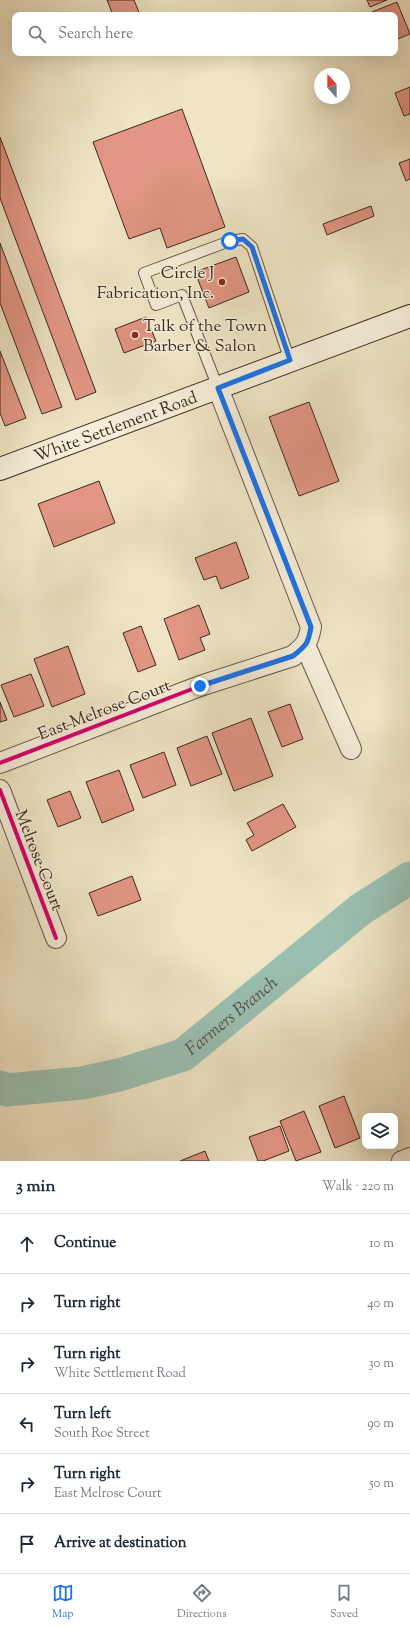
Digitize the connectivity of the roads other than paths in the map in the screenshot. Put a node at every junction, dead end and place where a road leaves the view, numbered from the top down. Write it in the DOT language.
graph roads {
  1 [pos="410,316"];
  2 [pos="290,360"];
  3 [pos="218,388"];
  4 [pos="0,469"];
  5 [pos="305,646"];
  6 [pos="351,749"];
  7 [pos="0,763"];
  8 [pos="0,790"];
  9 [pos="56,938"];
  10 [pos="410,1158"];
  11 [pos="402,1161"];
  1 -- 2 [label="main road, White Settlement Road"];
  2 -- 3 [label="main road, White Settlement Road"];
  2 -- 3 [label="lane"];
  3 -- 4 [label="main road, White Settlement Road"];
  3 -- 5 [label="street"];
  5 -- 6 [label="street"];
  5 -- 7 [label="street, East Melrose Court"];
  8 -- 9 [label="street, Melrose Court"];
  10 -- 11 [label="street"];
}
